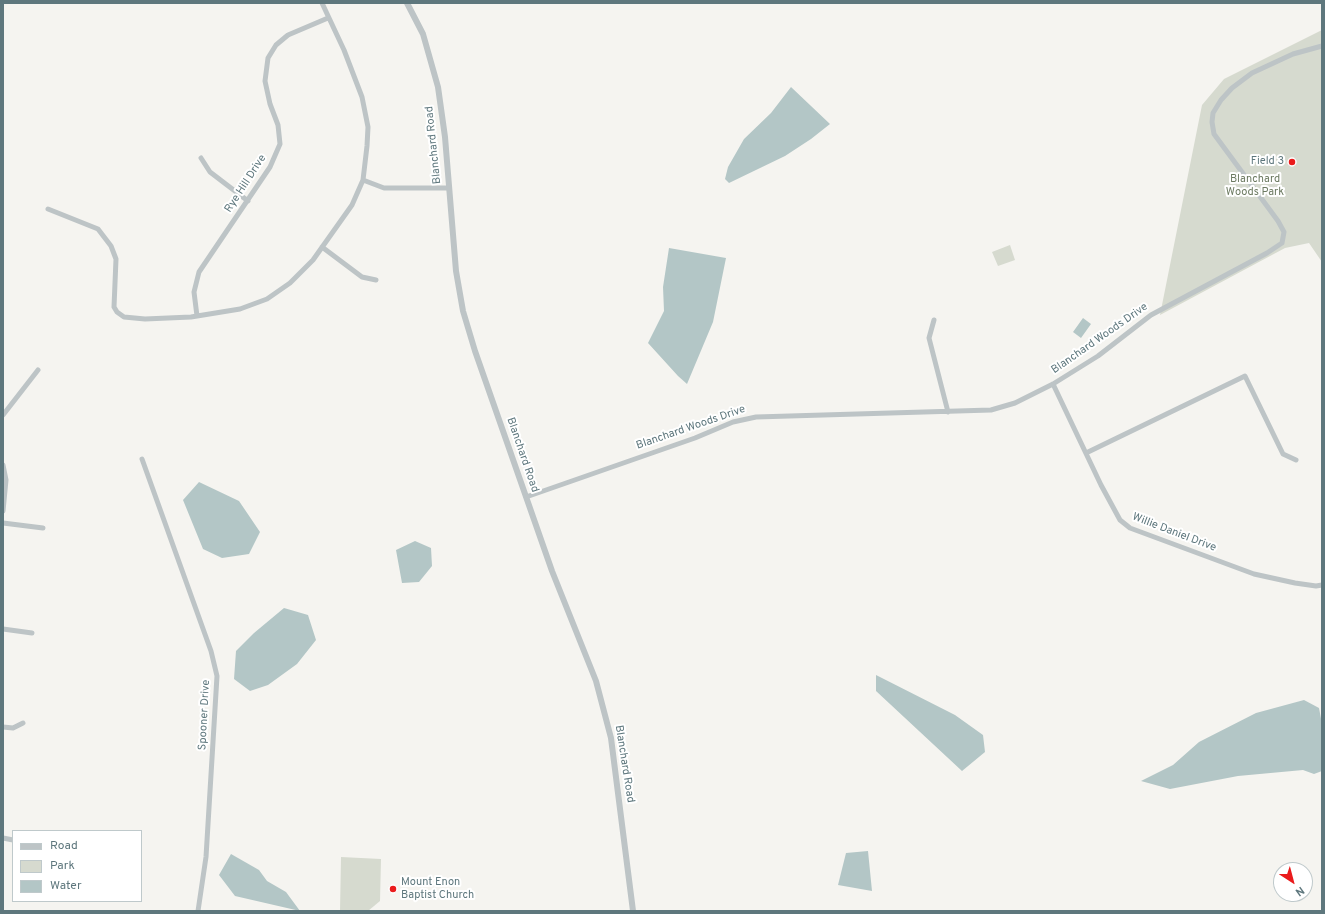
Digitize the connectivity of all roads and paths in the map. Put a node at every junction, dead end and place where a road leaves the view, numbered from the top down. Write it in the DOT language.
graph roads {
  1 [pos="322,3"];
  2 [pos="407,3"];
  3 [pos="328,18"];
  4 [pos="1322,46"];
  5 [pos="201,158"];
  6 [pos="362,180"];
  7 [pos="449,188"];
  8 [pos="248,201"];
  9 [pos="48,210"];
  10 [pos="322,247"];
  11 [pos="376,280"];
  12 [pos="197,316"];
  13 [pos="934,320"];
  14 [pos="38,370"];
  15 [pos="1053,384"];
  16 [pos="948,412"];
  17 [pos="3,415"];
  18 [pos="1086,453"];
  19 [pos="142,459"];
  20 [pos="1296,460"];
  21 [pos="3,465"];
  22 [pos="526,497"];
  23 [pos="3,511"];
  24 [pos="3,523"];
  25 [pos="43,528"];
  26 [pos="1322,585"];
  27 [pos="3,629"];
  28 [pos="32,633"];
  29 [pos="23,723"];
  30 [pos="3,727"];
  31 [pos="198,911"];
  32 [pos="633,911"];
  1 -- 3 [label="street"];
  2 -- 7 [label="street, Blanchard Road"];
  3 -- 6 [label="street"];
  3 -- 8 [label="street, Rye Hill Drive"];
  4 -- 15 [label="street, Blanchard Woods Drive"];
  5 -- 8 [label="street"];
  6 -- 7 [label="street"];
  6 -- 10 [label="street"];
  7 -- 22 [label="street, Blanchard Road"];
  8 -- 12 [label="street, Rye Hill Drive"];
  9 -- 12 [label="street"];
  10 -- 11 [label="street"];
  10 -- 12 [label="street"];
  13 -- 16 [label="street"];
  14 -- 17 [label="street"];
  15 -- 16 [label="street, Blanchard Woods Drive"];
  15 -- 18 [label="street, Willie Daniel Drive"];
  16 -- 22 [label="street, Blanchard Woods Drive"];
  18 -- 20 [label="street"];
  18 -- 26 [label="street, Willie Daniel Drive"];
  19 -- 31 [label="street, Spooner Drive"];
  21 -- 23 [label="street"];
  22 -- 32 [label="street, Blanchard Road"];
  24 -- 25 [label="street"];
  27 -- 28 [label="street"];
  29 -- 30 [label="street"];
}
